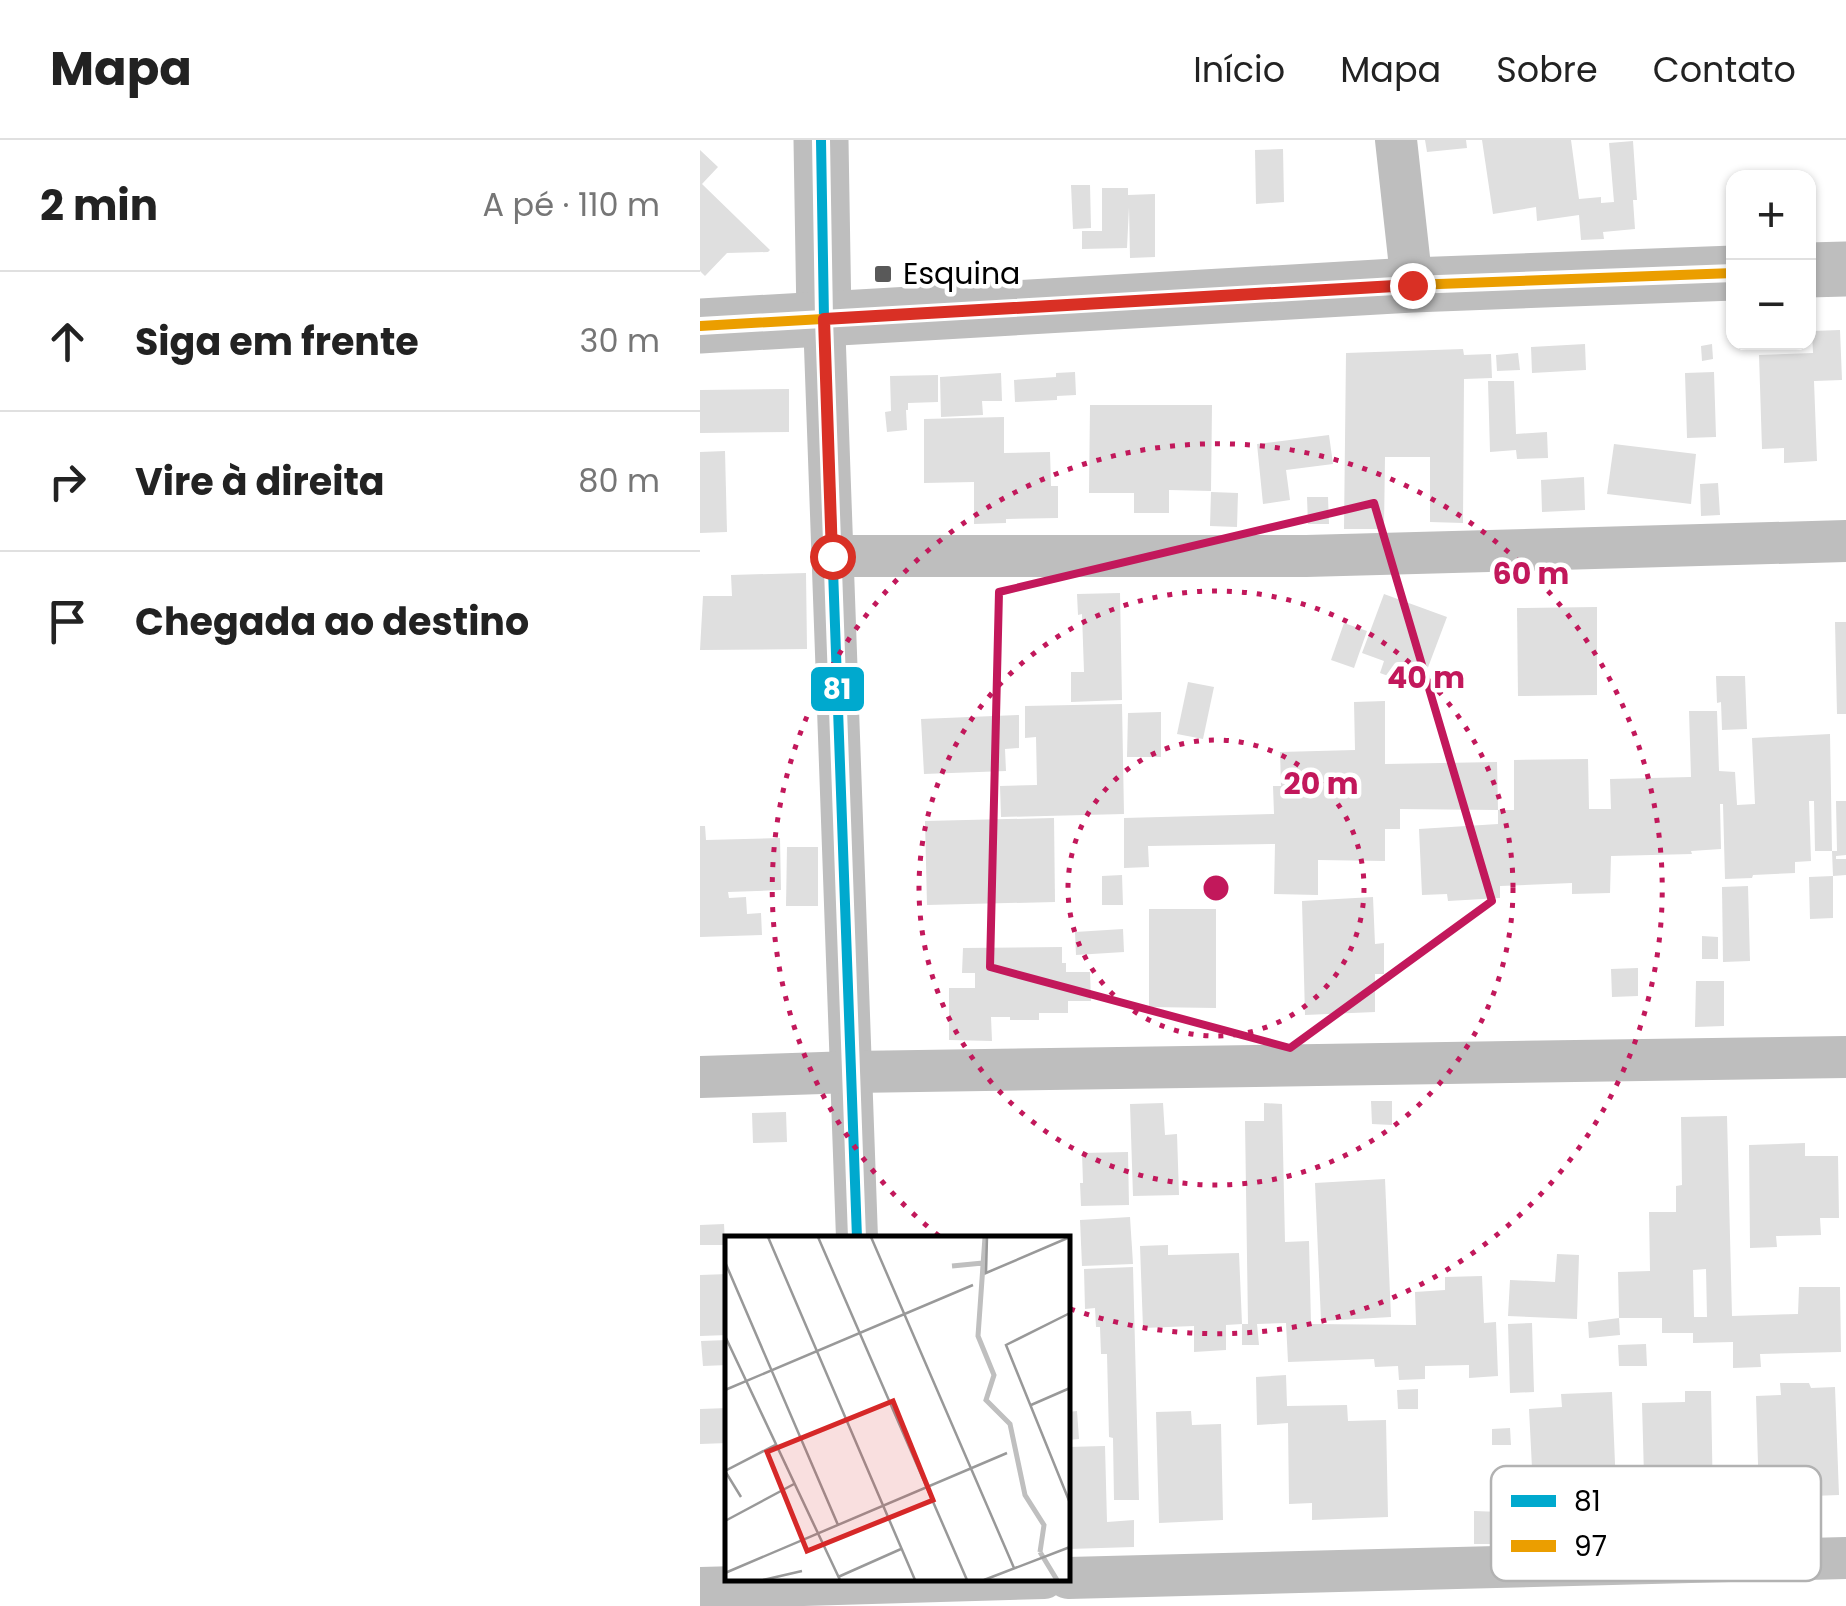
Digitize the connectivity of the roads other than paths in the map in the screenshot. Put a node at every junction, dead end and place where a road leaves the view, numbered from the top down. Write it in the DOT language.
graph roads {
  1 [pos="821,140"];
  2 [pos="1396,140"];
  3 [pos="1846,269"];
  4 [pos="1816,270"];
  5 [pos="1726,273"];
  6 [pos="1412,285"];
  7 [pos="824,319"];
  8 [pos="700,326"];
  9 [pos="1846,541"];
  10 [pos="832,556"];
  11 [pos="1846,1057"];
  12 [pos="852,1072"];
  13 [pos="700,1077"];
  14 [pos="857,1236"];
  15 [pos="1846,1558"];
  16 [pos="1821,1559"];
  17 [pos="1491,1567"];
  18 [pos="1070,1578"];
  19 [pos="995,1581"];
  20 [pos="700,1588"];
  21 [pos="866,1589"];
  1 -- 7 [label="street"];
  2 -- 6 [label="street"];
  3 -- 4 [label="street"];
  5 -- 6 [label="street"];
  6 -- 7 [label="street"];
  7 -- 8 [label="street"];
  7 -- 10 [label="street"];
  9 -- 10 [label="street"];
  10 -- 12 [label="street"];
  11 -- 12 [label="street"];
  12 -- 13 [label="street"];
  12 -- 14 [label="street"];
  15 -- 16 [label="street"];
  17 -- 18 [label="street"];
  19 -- 21 [label="street"];
  20 -- 21 [label="street"];
}
